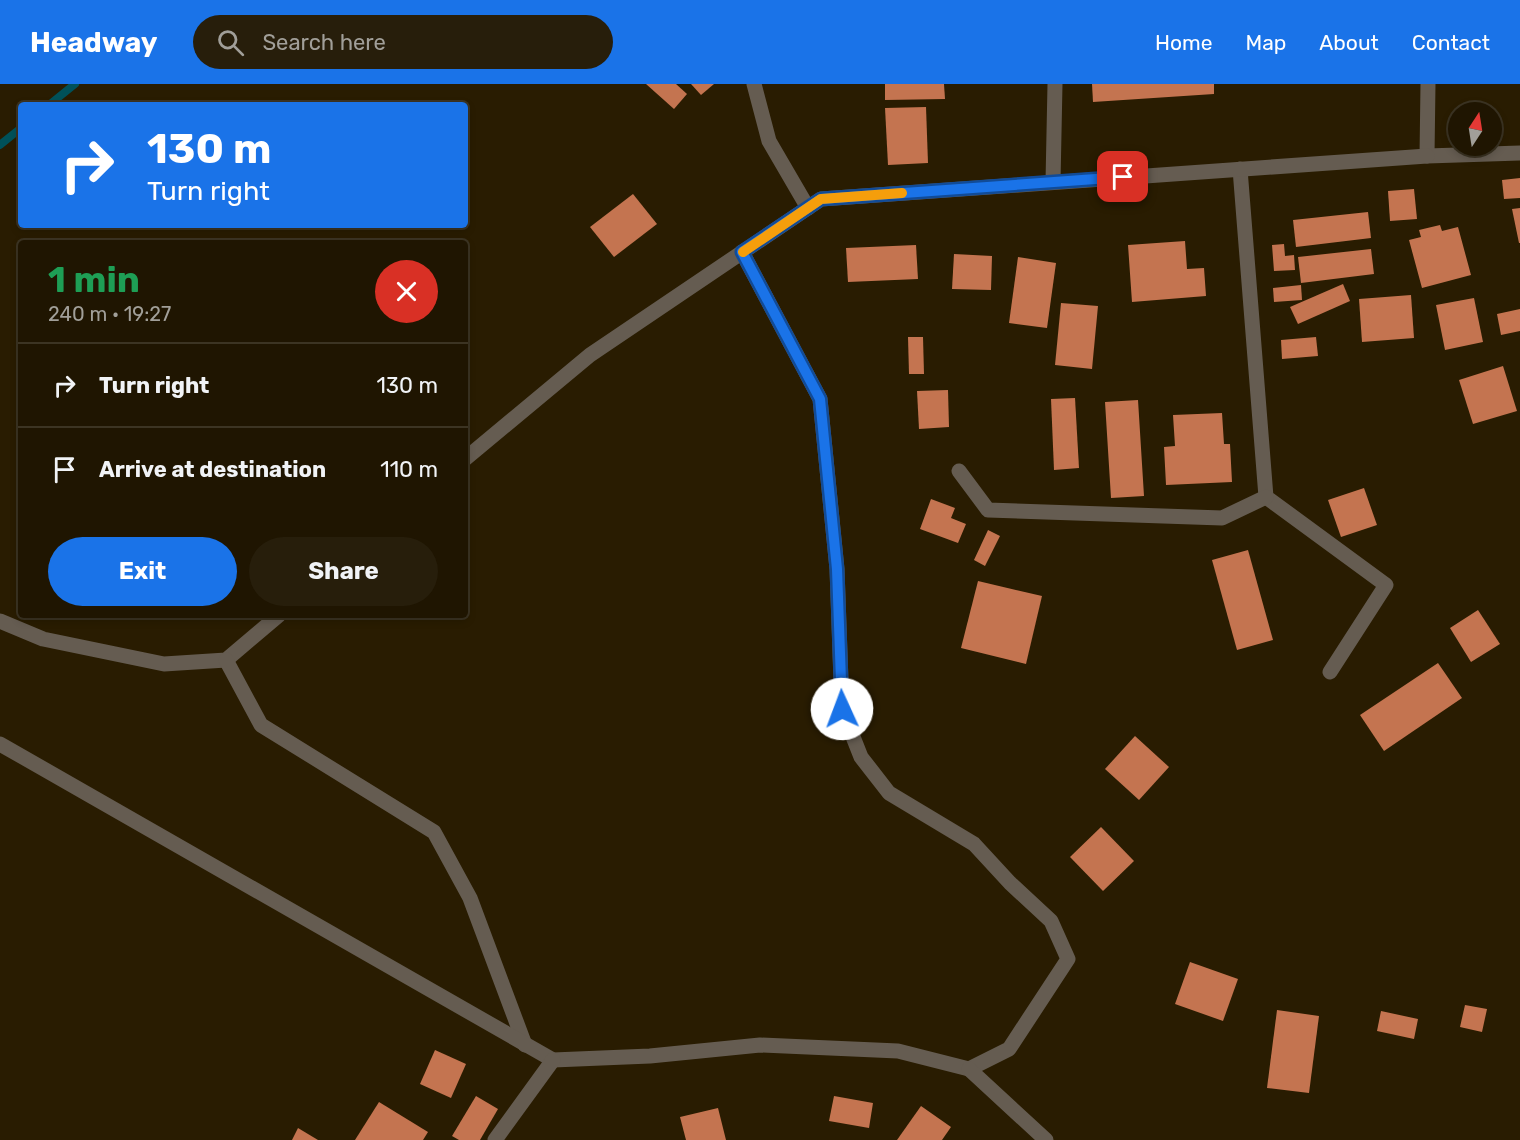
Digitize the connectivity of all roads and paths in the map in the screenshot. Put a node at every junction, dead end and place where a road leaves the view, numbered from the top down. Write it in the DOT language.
graph roads {
  1 [pos="754,84"];
  2 [pos="1055,84"];
  3 [pos="1428,84"];
  4 [pos="1520,153"];
  5 [pos="1427,156"];
  6 [pos="1240,169"];
  7 [pos="1053,182"];
  8 [pos="808,208"];
  9 [pos="742,252"];
  10 [pos="468,457"];
  11 [pos="959,471"];
  12 [pos="1266,497"];
  13 [pos="275,618"];
  14 [pos="0,621"];
  15 [pos="226,660"];
  16 [pos="1330,672"];
  17 [pos="0,744"];
  18 [pos="525,1045"];
  19 [pos="553,1060"];
  20 [pos="969,1068"];
  21 [pos="495,1140"];
  22 [pos="1046,1140"];
  1 -- 8 [label="street"];
  2 -- 7 [label="street"];
  3 -- 5 [label="street"];
  4 -- 5 [label="street"];
  5 -- 6 [label="street"];
  6 -- 7 [label="street"];
  6 -- 12 [label="street"];
  7 -- 8 [label="street"];
  8 -- 9 [label="street"];
  9 -- 10 [label="street"];
  9 -- 20 [label="street"];
  11 -- 12 [label="street"];
  12 -- 16 [label="street"];
  13 -- 15 [label="street"];
  14 -- 15 [label="street"];
  15 -- 18 [label="street"];
  17 -- 18 [label="street"];
  18 -- 19 [label="street"];
  19 -- 20 [label="street"];
  19 -- 21 [label="street"];
  20 -- 22 [label="street"];
}
